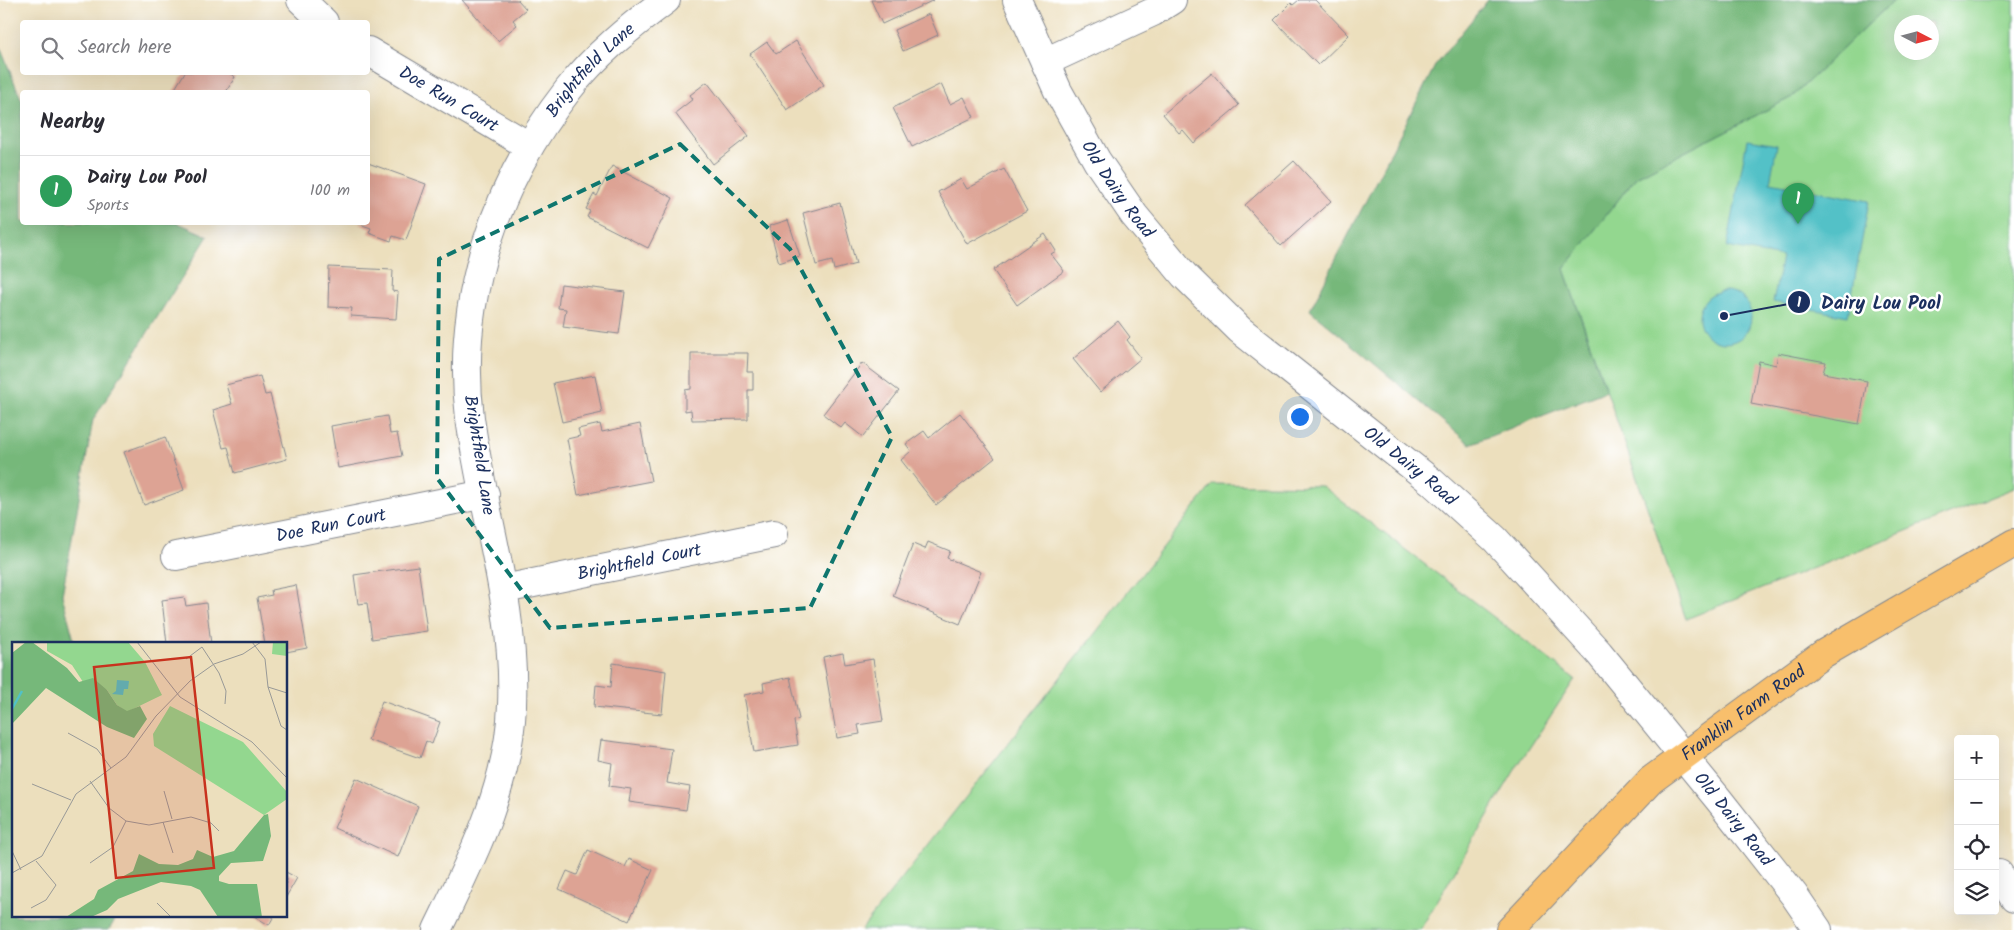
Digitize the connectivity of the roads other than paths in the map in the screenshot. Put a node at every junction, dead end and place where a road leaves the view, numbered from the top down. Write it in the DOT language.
graph roads {
  1 [pos="301,0"];
  2 [pos="666,0"];
  3 [pos="1017,0"];
  4 [pos="1172,0"];
  5 [pos="322,20"];
  6 [pos="370,52"];
  7 [pos="1045,62"];
  8 [pos="529,146"];
  9 [pos="485,494"];
  10 [pos="774,534"];
  11 [pos="2014,543"];
  12 [pos="176,556"];
  13 [pos="504,590"];
  14 [pos="1683,757"];
  15 [pos="1999,874"];
  16 [pos="2014,898"];
  17 [pos="437,930"];
  18 [pos="1510,930"];
  19 [pos="1818,930"];
  1 -- 5 [label="street"];
  2 -- 8 [label="street, Brightfield Lane"];
  3 -- 7 [label="street, Old Dairy Road"];
  4 -- 7 [label="street"];
  6 -- 8 [label="street, Doe Run Court"];
  7 -- 14 [label="street, Old Dairy Road"];
  8 -- 9 [label="street, Brightfield Lane"];
  9 -- 12 [label="street, Doe Run Court"];
  9 -- 13 [label="street, Brightfield Lane"];
  10 -- 13 [label="street, Brightfield Court"];
  11 -- 14 [label="main road, Franklin Farm Road"];
  13 -- 17 [label="street, Brightfield Lane"];
  14 -- 18 [label="main road, Franklin Farm Road"];
  14 -- 19 [label="street, Old Dairy Road"];
  15 -- 16 [label="street"];
}
